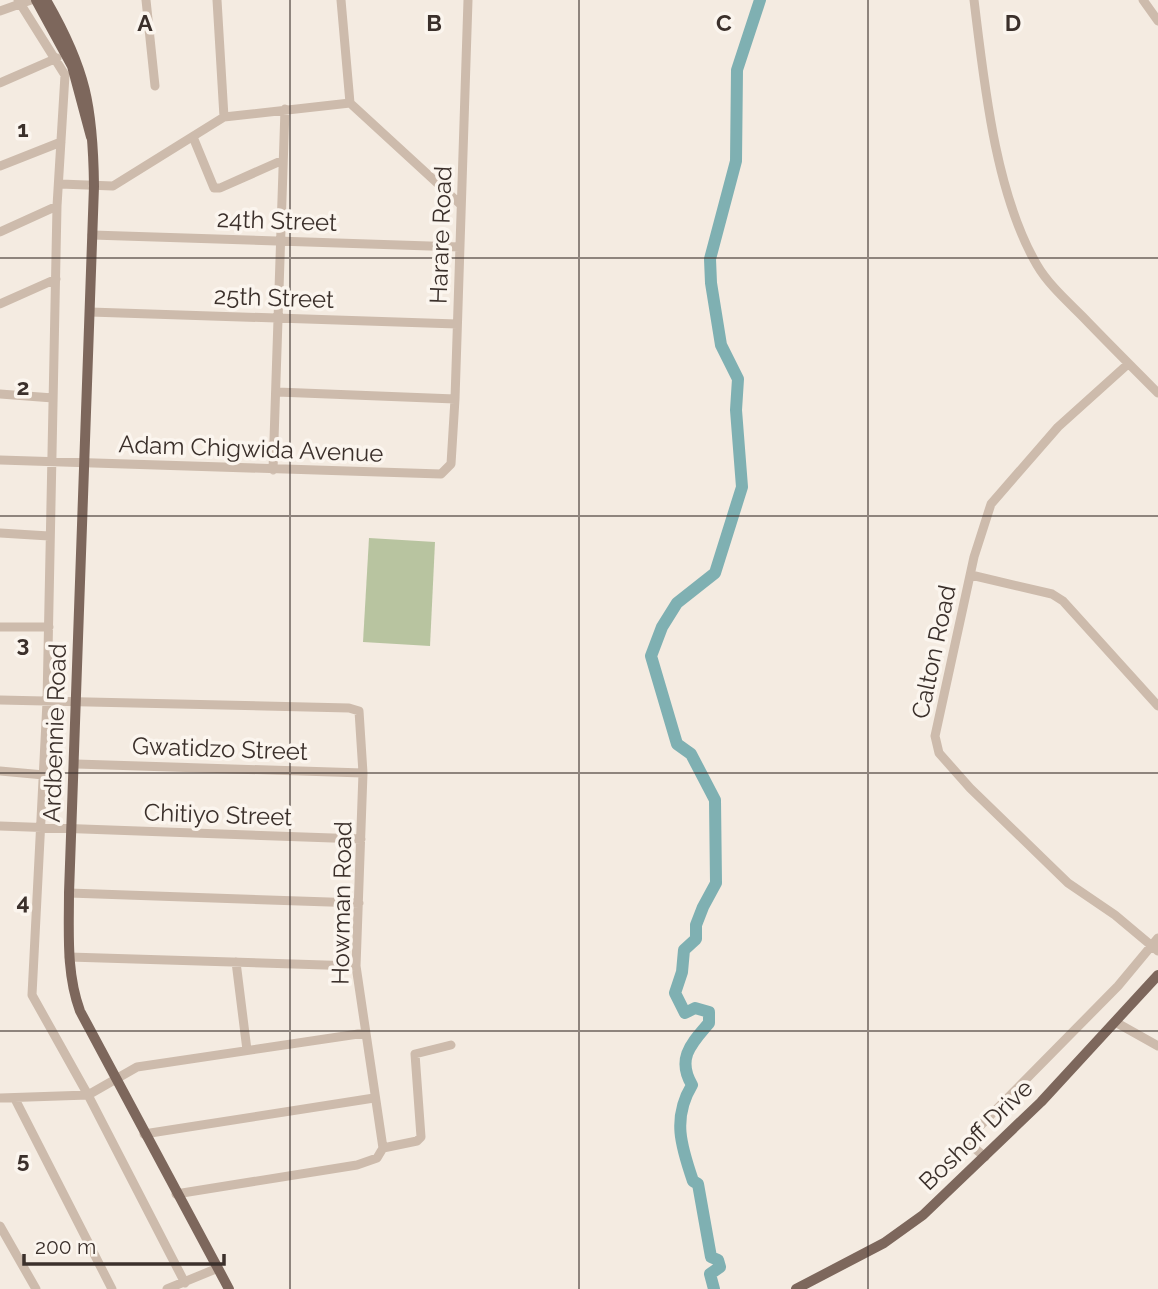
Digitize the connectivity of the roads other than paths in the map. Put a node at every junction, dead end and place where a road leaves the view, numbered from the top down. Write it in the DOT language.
graph roads {
  1 [pos="34,0"];
  2 [pos="46,0"];
  3 [pos="146,0"];
  4 [pos="217,0"];
  5 [pos="341,0"];
  6 [pos="468,0"];
  7 [pos="974,0"];
  8 [pos="1143,0"];
  9 [pos="19,1"];
  10 [pos="0,11"];
  11 [pos="1158,21"];
  12 [pos="57,58"];
  13 [pos="0,83"];
  14 [pos="155,86"];
  15 [pos="350,103"];
  16 [pos="285,109"];
  17 [pos="224,117"];
  18 [pos="193,138"];
  19 [pos="92,139"];
  20 [pos="61,142"];
  21 [pos="283,160"];
  22 [pos="0,166"];
  23 [pos="60,184"];
  24 [pos="94,186"];
  25 [pos="460,204"];
  26 [pos="57,206"];
  27 [pos="0,232"];
  28 [pos="92,235"];
  29 [pos="280,240"];
  30 [pos="460,247"];
  31 [pos="56,279"];
  32 [pos="0,304"];
  33 [pos="90,312"];
  34 [pos="278,317"];
  35 [pos="457,324"];
  36 [pos="1128,363"];
  37 [pos="277,392"];
  38 [pos="1158,393"];
  39 [pos="0,394"];
  40 [pos="54,398"];
  41 [pos="454,399"];
  42 [pos="0,460"];
  43 [pos="53,462"];
  44 [pos="84,463"];
  45 [pos="273,470"];
  46 [pos="447,471"];
  47 [pos="0,533"];
  48 [pos="49,536"];
  49 [pos="971,575"];
  50 [pos="0,627"];
  51 [pos="49,627"];
  52 [pos="0,700"];
  53 [pos="47,702"];
  54 [pos="77,702"];
  55 [pos="1158,706"];
  56 [pos="76,764"];
  57 [pos="0,771"];
  58 [pos="363,773"];
  59 [pos="44,775"];
  60 [pos="0,827"];
  61 [pos="40,828"];
  62 [pos="73,829"];
  63 [pos="361,839"];
  64 [pos="69,893"];
  65 [pos="359,902"];
  66 [pos="1156,945"];
  67 [pos="69,957"];
  68 [pos="236,962"];
  69 [pos="356,966"];
  70 [pos="1158,975"];
  71 [pos="1117,1023"];
  72 [pos="365,1033"];
  73 [pos="451,1045"];
  74 [pos="1158,1046"];
  75 [pos="247,1050"];
  76 [pos="117,1078"];
  77 [pos="88,1096"];
  78 [pos="0,1098"];
  79 [pos="374,1098"];
  80 [pos="15,1099"];
  81 [pos="144,1134"];
  82 [pos="383,1148"];
  83 [pos="985,1157"];
  84 [pos="176,1194"];
  85 [pos="0,1226"];
  86 [pos="218,1268"];
  87 [pos="188,1284"];
  88 [pos="36,1289"];
  89 [pos="112,1289"];
  90 [pos="167,1289"];
  91 [pos="229,1289"];
  92 [pos="796,1289"];
  1 -- 9 [label="street"];
  1 -- 19 [label="main road, Ardbennie Road"];
  2 -- 19 [label="main road, Ardbennie Road"];
  3 -- 14 [label="street"];
  4 -- 17 [label="street"];
  5 -- 15 [label="street"];
  6 -- 25 [label="street, Harare Road"];
  7 -- 36 [label="street"];
  8 -- 11 [label="street"];
  9 -- 10 [label="street"];
  9 -- 12 [label="street"];
  12 -- 13 [label="street"];
  12 -- 20 [label="street"];
  15 -- 16 [label="street"];
  15 -- 25 [label="street"];
  16 -- 17 [label="street"];
  16 -- 21 [label="street"];
  17 -- 18 [label="street"];
  18 -- 21 [label="street"];
  18 -- 24 [label="street"];
  19 -- 24 [label="main road, Ardbennie Road"];
  20 -- 22 [label="street"];
  20 -- 23 [label="street"];
  21 -- 29 [label="street"];
  23 -- 24 [label="street"];
  23 -- 26 [label="street"];
  24 -- 28 [label="main road, Ardbennie Road"];
  25 -- 30 [label="street, Harare Road"];
  26 -- 27 [label="street"];
  26 -- 31 [label="street"];
  28 -- 29 [label="street, 24th Street"];
  28 -- 33 [label="main road, Ardbennie Road"];
  29 -- 30 [label="street, 24th Street"];
  29 -- 34 [label="street"];
  30 -- 35 [label="street, Harare Road"];
  31 -- 32 [label="street"];
  31 -- 40 [label="street"];
  33 -- 34 [label="street, 25th Street"];
  33 -- 44 [label="main road, Ardbennie Road"];
  34 -- 35 [label="street, 25th Street"];
  34 -- 37 [label="street"];
  35 -- 41 [label="street, Harare Road"];
  36 -- 38 [label="street"];
  36 -- 49 [label="street, Calton Road"];
  37 -- 41 [label="street"];
  37 -- 45 [label="street"];
  39 -- 40 [label="street"];
  40 -- 43 [label="street"];
  41 -- 46 [label="street, Harare Road"];
  42 -- 43 [label="street, Adam Chigwida Avenue"];
  43 -- 44 [label="street, Adam Chigwida Avenue"];
  43 -- 48 [label="street"];
  44 -- 45 [label="street, Adam Chigwida Avenue"];
  44 -- 54 [label="main road, Ardbennie Road"];
  45 -- 46 [label="street, Adam Chigwida Avenue"];
  47 -- 48 [label="street"];
  48 -- 51 [label="street"];
  49 -- 55 [label="street"];
  49 -- 66 [label="street, Calton Road"];
  50 -- 51 [label="street"];
  51 -- 53 [label="street"];
  52 -- 53 [label="street"];
  53 -- 54 [label="street"];
  53 -- 59 [label="street"];
  54 -- 56 [label="main road, Ardbennie Road"];
  54 -- 58 [label="street, Howman Road"];
  56 -- 58 [label="street, Gwatidzo Street"];
  56 -- 62 [label="main road, Ardbennie Road"];
  57 -- 59 [label="street"];
  58 -- 63 [label="street, Howman Road"];
  59 -- 61 [label="street"];
  60 -- 61 [label="street, Chitiyo Street"];
  61 -- 62 [label="street, Chitiyo Street"];
  61 -- 77 [label="street"];
  62 -- 63 [label="street, Chitiyo Street"];
  62 -- 64 [label="main road, Ardbennie Road"];
  63 -- 65 [label="street, Howman Road"];
  64 -- 65 [label="street"];
  64 -- 67 [label="main road, Ardbennie Road"];
  65 -- 69 [label="street, Howman Road"];
  66 -- 83 [label="street"];
  67 -- 68 [label="street"];
  67 -- 76 [label="main road, Ardbennie Road"];
  68 -- 69 [label="street"];
  68 -- 75 [label="street"];
  69 -- 72 [label="street, Howman Road"];
  70 -- 71 [label="main road, Boshoff Drive"];
  71 -- 74 [label="street"];
  71 -- 83 [label="main road, Boshoff Drive"];
  72 -- 75 [label="street"];
  72 -- 79 [label="street, Howman Road"];
  73 -- 82 [label="street"];
  75 -- 76 [label="street"];
  76 -- 77 [label="street"];
  76 -- 81 [label="main road, Ardbennie Road"];
  77 -- 80 [label="street"];
  77 -- 87 [label="street"];
  78 -- 80 [label="street"];
  79 -- 81 [label="street"];
  79 -- 82 [label="street, Howman Road"];
  80 -- 89 [label="street"];
  81 -- 84 [label="main road, Ardbennie Road"];
  82 -- 84 [label="street"];
  83 -- 92 [label="main road, Boshoff Drive"];
  84 -- 86 [label="main road, Ardbennie Road"];
  85 -- 88 [label="street"];
  86 -- 87 [label="street"];
  86 -- 91 [label="main road, Ardbennie Road"];
  87 -- 90 [label="street"];
}
